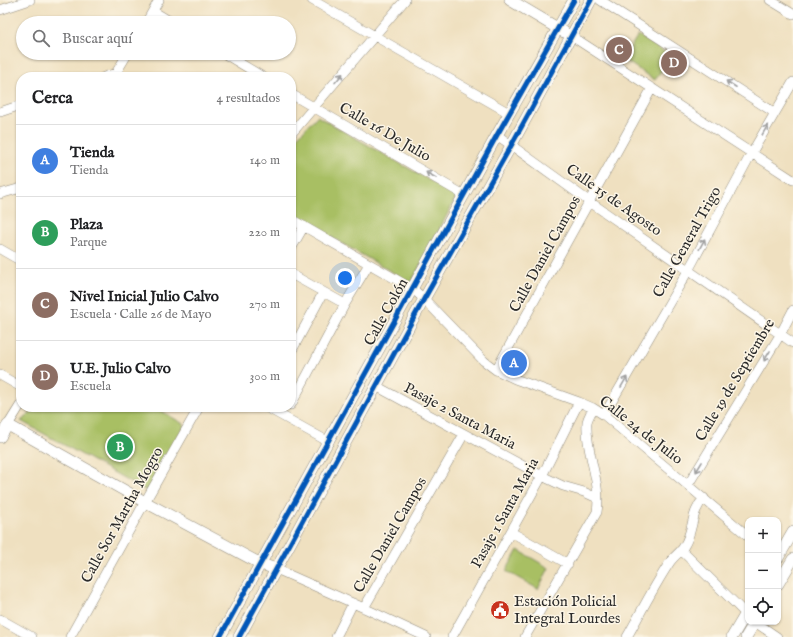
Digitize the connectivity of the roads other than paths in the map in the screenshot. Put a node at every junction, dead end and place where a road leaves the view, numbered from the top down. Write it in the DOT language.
graph roads {
  1 [pos="30,0"];
  2 [pos="159,0"];
  3 [pos="312,0"];
  4 [pos="405,0"];
  5 [pos="510,0"];
  6 [pos="574,0"];
  7 [pos="591,0"];
  8 [pos="600,0"];
  9 [pos="770,0"];
  10 [pos="0,10"];
  11 [pos="153,11"];
  12 [pos="793,14"];
  13 [pos="150,16"];
  14 [pos="161,16"];
  15 [pos="558,29"];
  16 [pos="570,36"];
  17 [pos="374,37"];
  18 [pos="124,60"];
  19 [pos="235,60"];
  20 [pos="118,72"];
  21 [pos="255,72"];
  22 [pos="793,82"];
  23 [pos="652,88"];
  24 [pos="296,97"];
  25 [pos="16,107"];
  26 [pos="314,107"];
  27 [pos="0,112"];
  28 [pos="509,113"];
  29 [pos="775,113"];
  30 [pos="296,128"];
  31 [pos="497,135"];
  32 [pos="512,144"];
  33 [pos="751,154"];
  34 [pos="793,180"];
  35 [pos="16,189"];
  36 [pos="0,194"];
  37 [pos="464,195"];
  38 [pos="590,202"];
  39 [pos="296,222"];
  40 [pos="304,226"];
  41 [pos="296,240"];
  42 [pos="0,249"];
  43 [pos="16,258"];
  44 [pos="369,264"];
  45 [pos="689,270"];
  46 [pos="296,277"];
  47 [pos="413,289"];
  48 [pos="324,293"];
  49 [pos="424,299"];
  50 [pos="345,304"];
  51 [pos="793,310"];
  52 [pos="780,335"];
  53 [pos="296,343"];
  54 [pos="793,343"];
  55 [pos="496,370"];
  56 [pos="0,375"];
  57 [pos="16,384"];
  58 [pos="376,386"];
  59 [pos="296,395"];
  60 [pos="579,402"];
  61 [pos="593,408"];
  62 [pos="16,412"];
  63 [pos="197,412"];
  64 [pos="276,412"];
  65 [pos="287,412"];
  66 [pos="604,415"];
  67 [pos="285,417"];
  68 [pos="8,425"];
  69 [pos="464,434"];
  70 [pos="0,436"];
  71 [pos="328,442"];
  72 [pos="542,476"];
  73 [pos="688,485"];
  74 [pos="597,498"];
  75 [pos="704,498"];
  76 [pos="145,502"];
  77 [pos="511,532"];
  78 [pos="745,533"];
  79 [pos="793,533"];
  80 [pos="681,550"];
  81 [pos="781,555"];
  82 [pos="781,561"];
  83 [pos="791,563"];
  84 [pos="261,564"];
  85 [pos="568,564"];
  86 [pos="276,569"];
  87 [pos="781,579"];
  88 [pos="353,603"];
  89 [pos="364,608"];
  90 [pos="745,612"];
  91 [pos="745,617"];
  92 [pos="0,619"];
  93 [pos="753,625"];
  94 [pos="759,625"];
  95 [pos="32,637"];
  96 [pos="70,637"];
  97 [pos="220,637"];
  98 [pos="239,637"];
  99 [pos="336,637"];
  100 [pos="426,637"];
  101 [pos="452,637"];
  102 [pos="525,637"];
  103 [pos="627,637"];
  104 [pos="732,637"];
  105 [pos="746,637"];
  106 [pos="777,637"];
  1 -- 10 [label="street"];
  2 -- 11 [label="street"];
  3 -- 17 [label="street"];
  4 -- 17 [label="street"];
  5 -- 15 [label="street"];
  6 -- 15 [label="street, Calle Colón"];
  7 -- 16 [label="street, Calle Colón"];
  29 -- 8 [label="street, one-way"];
  9 -- 12 [label="street"];
  11 -- 13 [label="street"];
  11 -- 14 [label="street"];
  15 -- 16 [label="street"];
  15 -- 28 [label="street, Calle Colón"];
  16 -- 23 [label="street"];
  16 -- 32 [label="street, Calle Colón"];
  26 -- 17 [label="street, one-way"];
  17 -- 28 [label="street"];
  18 -- 20 [label="street"];
  19 -- 21 [label="street"];
  22 -- 29 [label="street, Calle General Trigo"];
  23 -- 33 [label="street"];
  23 -- 38 [label="street, Calle Daniel Campos"];
  24 -- 26 [label="street, Calle 16 De Julio"];
  25 -- 27 [label="street"];
  26 -- 30 [label="street"];
  37 -- 26 [label="street, Calle 16 De Julio, one-way"];
  28 -- 31 [label="street, Calle Colón"];
  33 -- 29 [label="street, Calle General Trigo, one-way"];
  31 -- 32 [label="street, Calle 15 de Agosto"];
  31 -- 37 [label="street, Calle Colón"];
  32 -- 38 [label="street, Calle 15 de Agosto"];
  32 -- 49 [label="street, Calle Colón"];
  33 -- 34 [label="street"];
  45 -- 33 [label="street, Calle General Trigo, one-way"];
  35 -- 36 [label="street"];
  37 -- 47 [label="street, Calle Colón"];
  38 -- 45 [label="street, Calle 15 de Agosto"];
  38 -- 55 [label="street, Calle Daniel Campos"];
  39 -- 40 [label="street, Calle 24 de Julio"];
  40 -- 41 [label="street"];
  40 -- 44 [label="street, Calle 24 de Julio"];
  42 -- 43 [label="street"];
  44 -- 47 [label="street, Calle 24 de Julio"];
  44 -- 50 [label="street"];
  45 -- 52 [label="street, Calle 15 de Agosto"];
  66 -- 45 [label="street, Calle General Trigo, one-way"];
  46 -- 48 [label="street"];
  47 -- 49 [label="street, Calle 24 de Julio"];
  47 -- 71 [label="street, Calle Colón"];
  48 -- 50 [label="street"];
  48 -- 53 [label="street"];
  49 -- 55 [label="street, Calle 24 de Julio"];
  49 -- 58 [label="street, Calle Colón"];
  50 -- 59 [label="street"];
  51 -- 52 [label="street, Calle 19 de Septiembre"];
  52 -- 54 [label="street, Calle 15 de Agosto"];
  52 -- 73 [label="street, Calle 19 de Septiembre, one-way"];
  55 -- 60 [label="street, Calle 24 de Julio"];
  56 -- 57 [label="street"];
  58 -- 69 [label="street, Pasaje 2 Santa Maria"];
  58 -- 86 [label="street, Calle Colón"];
  60 -- 61 [label="street, Calle 24 de Julio"];
  60 -- 72 [label="street, Pasaje 1 Santa Maria"];
  61 -- 66 [label="street, Calle 24 de Julio"];
  61 -- 74 [label="street"];
  62 -- 68 [label="street"];
  63 -- 76 [label="street, Calle Sor Martha Mogro"];
  64 -- 67 [label="street"];
  65 -- 67 [label="street"];
  66 -- 73 [label="street, Calle 24 de Julio"];
  67 -- 71 [label="street"];
  68 -- 70 [label="street"];
  68 -- 76 [label="street"];
  69 -- 72 [label="street, Pasaje 2 Santa Maria"];
  69 -- 89 [label="street, Calle Daniel Campos"];
  71 -- 84 [label="street, Calle Colón"];
  72 -- 74 [label="street, Pasaje 2 Santa Maria"];
  72 -- 77 [label="street, Pasaje 1 Santa Maria"];
  73 -- 75 [label="street, Calle 24 de Julio"];
  74 -- 85 [label="street"];
  75 -- 78 [label="street, Calle 24 de Julio"];
  75 -- 80 [label="street"];
  76 -- 84 [label="street"];
  76 -- 96 [label="street, Calle Sor Martha Mogro"];
  77 -- 85 [label="street"];
  77 -- 101 [label="street, Pasaje 1 Santa Maria"];
  79 -- 81 [label="street"];
  80 -- 90 [label="street"];
  80 -- 103 [label="street"];
  82 -- 83 [label="street"];
  83 -- 87 [label="street"];
  84 -- 86 [label="street"];
  84 -- 97 [label="street, Calle Colón"];
  85 -- 102 [label="street"];
  86 -- 88 [label="street"];
  86 -- 98 [label="street, Calle Colón"];
  88 -- 89 [label="street"];
  88 -- 99 [label="street, Calle Daniel Campos"];
  89 -- 100 [label="street"];
  91 -- 104 [label="street"];
  92 -- 95 [label="street"];
  93 -- 105 [label="street"];
  94 -- 106 [label="street"];
}
